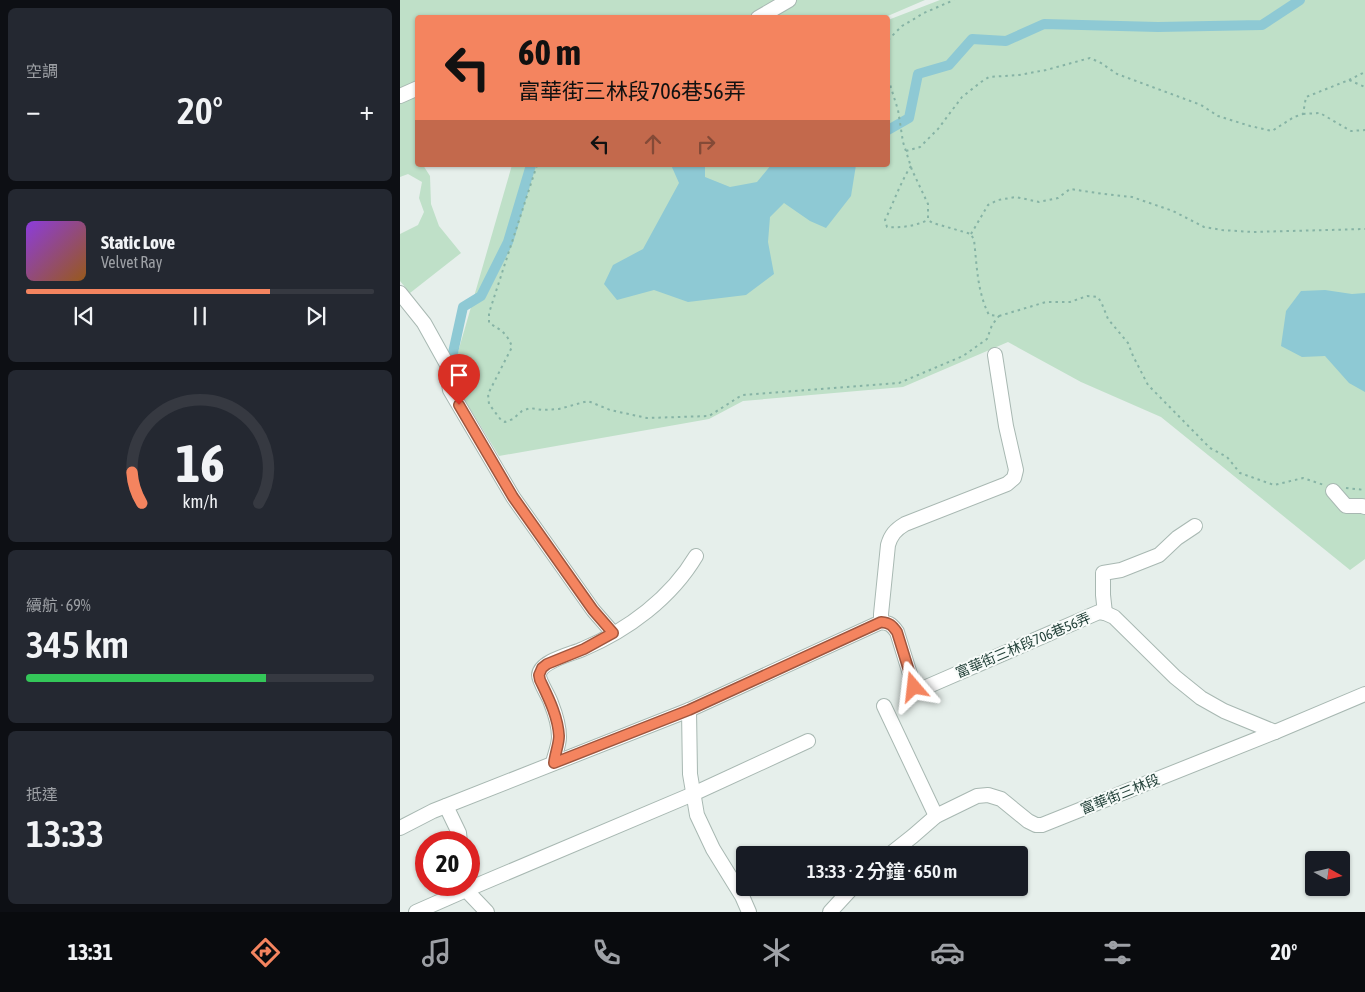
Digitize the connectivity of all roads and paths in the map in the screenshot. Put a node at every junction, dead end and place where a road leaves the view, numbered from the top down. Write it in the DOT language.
graph roads {
  1 [pos="789,0"];
  2 [pos="954,0"];
  3 [pos="763,15"];
  4 [pos="890,38"];
  5 [pos="1365,72"];
  6 [pos="1350,80"];
  7 [pos="890,84"];
  8 [pos="1365,87"];
  9 [pos="415,89"];
  10 [pos="400,96"];
  11 [pos="1303,114"];
  12 [pos="1365,130"];
  13 [pos="906,151"];
  14 [pos="911,166"];
  15 [pos="536,167"];
  16 [pos="928,220"];
  17 [pos="1365,229"];
  18 [pos="971,234"];
  19 [pos="400,293"];
  20 [pos="999,316"];
  21 [pos="995,355"];
  22 [pos="1335,488"];
  23 [pos="1365,490"];
  24 [pos="1365,507"];
  25 [pos="1196,526"];
  26 [pos="696,556"];
  27 [pos="1105,613"];
  28 [pos="881,622"];
  29 [pos="613,633"];
  30 [pos="1365,694"];
  31 [pos="884,706"];
  32 [pos="689,710"];
  33 [pos="1275,732"];
  34 [pos="808,741"];
  35 [pos="554,763"];
  36 [pos="693,794"];
  37 [pos="446,806"];
  38 [pos="936,816"];
  39 [pos="400,828"];
  40 [pos="458,831"];
  41 [pos="900,846"];
  42 [pos="480,881"];
  43 [pos="453,896"];
  44 [pos="473,896"];
  45 [pos="845,896"];
  46 [pos="436,908"];
  47 [pos="416,912"];
  48 [pos="487,912"];
  49 [pos="749,912"];
  50 [pos="830,912"];
  1 -- 3 [label="street"];
  2 -- 4 [label="path"];
  5 -- 6 [label="path"];
  6 -- 8 [label="path"];
  6 -- 11 [label="path"];
  7 -- 13 [label="path"];
  9 -- 10 [label="street"];
  11 -- 12 [label="path"];
  11 -- 13 [label="path"];
  13 -- 14 [label="path"];
  14 -- 16 [label="path"];
  14 -- 16 [label="path"];
  15 -- 20 [label="path"];
  16 -- 18 [label="path"];
  17 -- 18 [label="path"];
  18 -- 20 [label="path"];
  19 -- 29 [label="street"];
  20 -- 22 [label="path"];
  21 -- 28 [label="street"];
  22 -- 23 [label="path"];
  22 -- 24 [label="street"];
  25 -- 27 [label="street"];
  26 -- 29 [label="street"];
  27 -- 28 [label="street, 富華街三林段706巷56弄"];
  27 -- 33 [label="street, 富華街三林段706巷56弄"];
  28 -- 32 [label="street"];
  29 -- 35 [label="street"];
  30 -- 33 [label="street, 富華街三林段"];
  31 -- 38 [label="street"];
  32 -- 35 [label="street"];
  32 -- 36 [label="street"];
  33 -- 38 [label="street, 富華街三林段"];
  34 -- 36 [label="street"];
  35 -- 37 [label="street"];
  36 -- 42 [label="street"];
  36 -- 49 [label="street"];
  37 -- 39 [label="street"];
  37 -- 40 [label="street"];
  38 -- 41 [label="street, 富華街三林段"];
  43 -- 46 [label="street"];
  44 -- 48 [label="street"];
  45 -- 50 [label="street"];
  46 -- 47 [label="street"];
}
